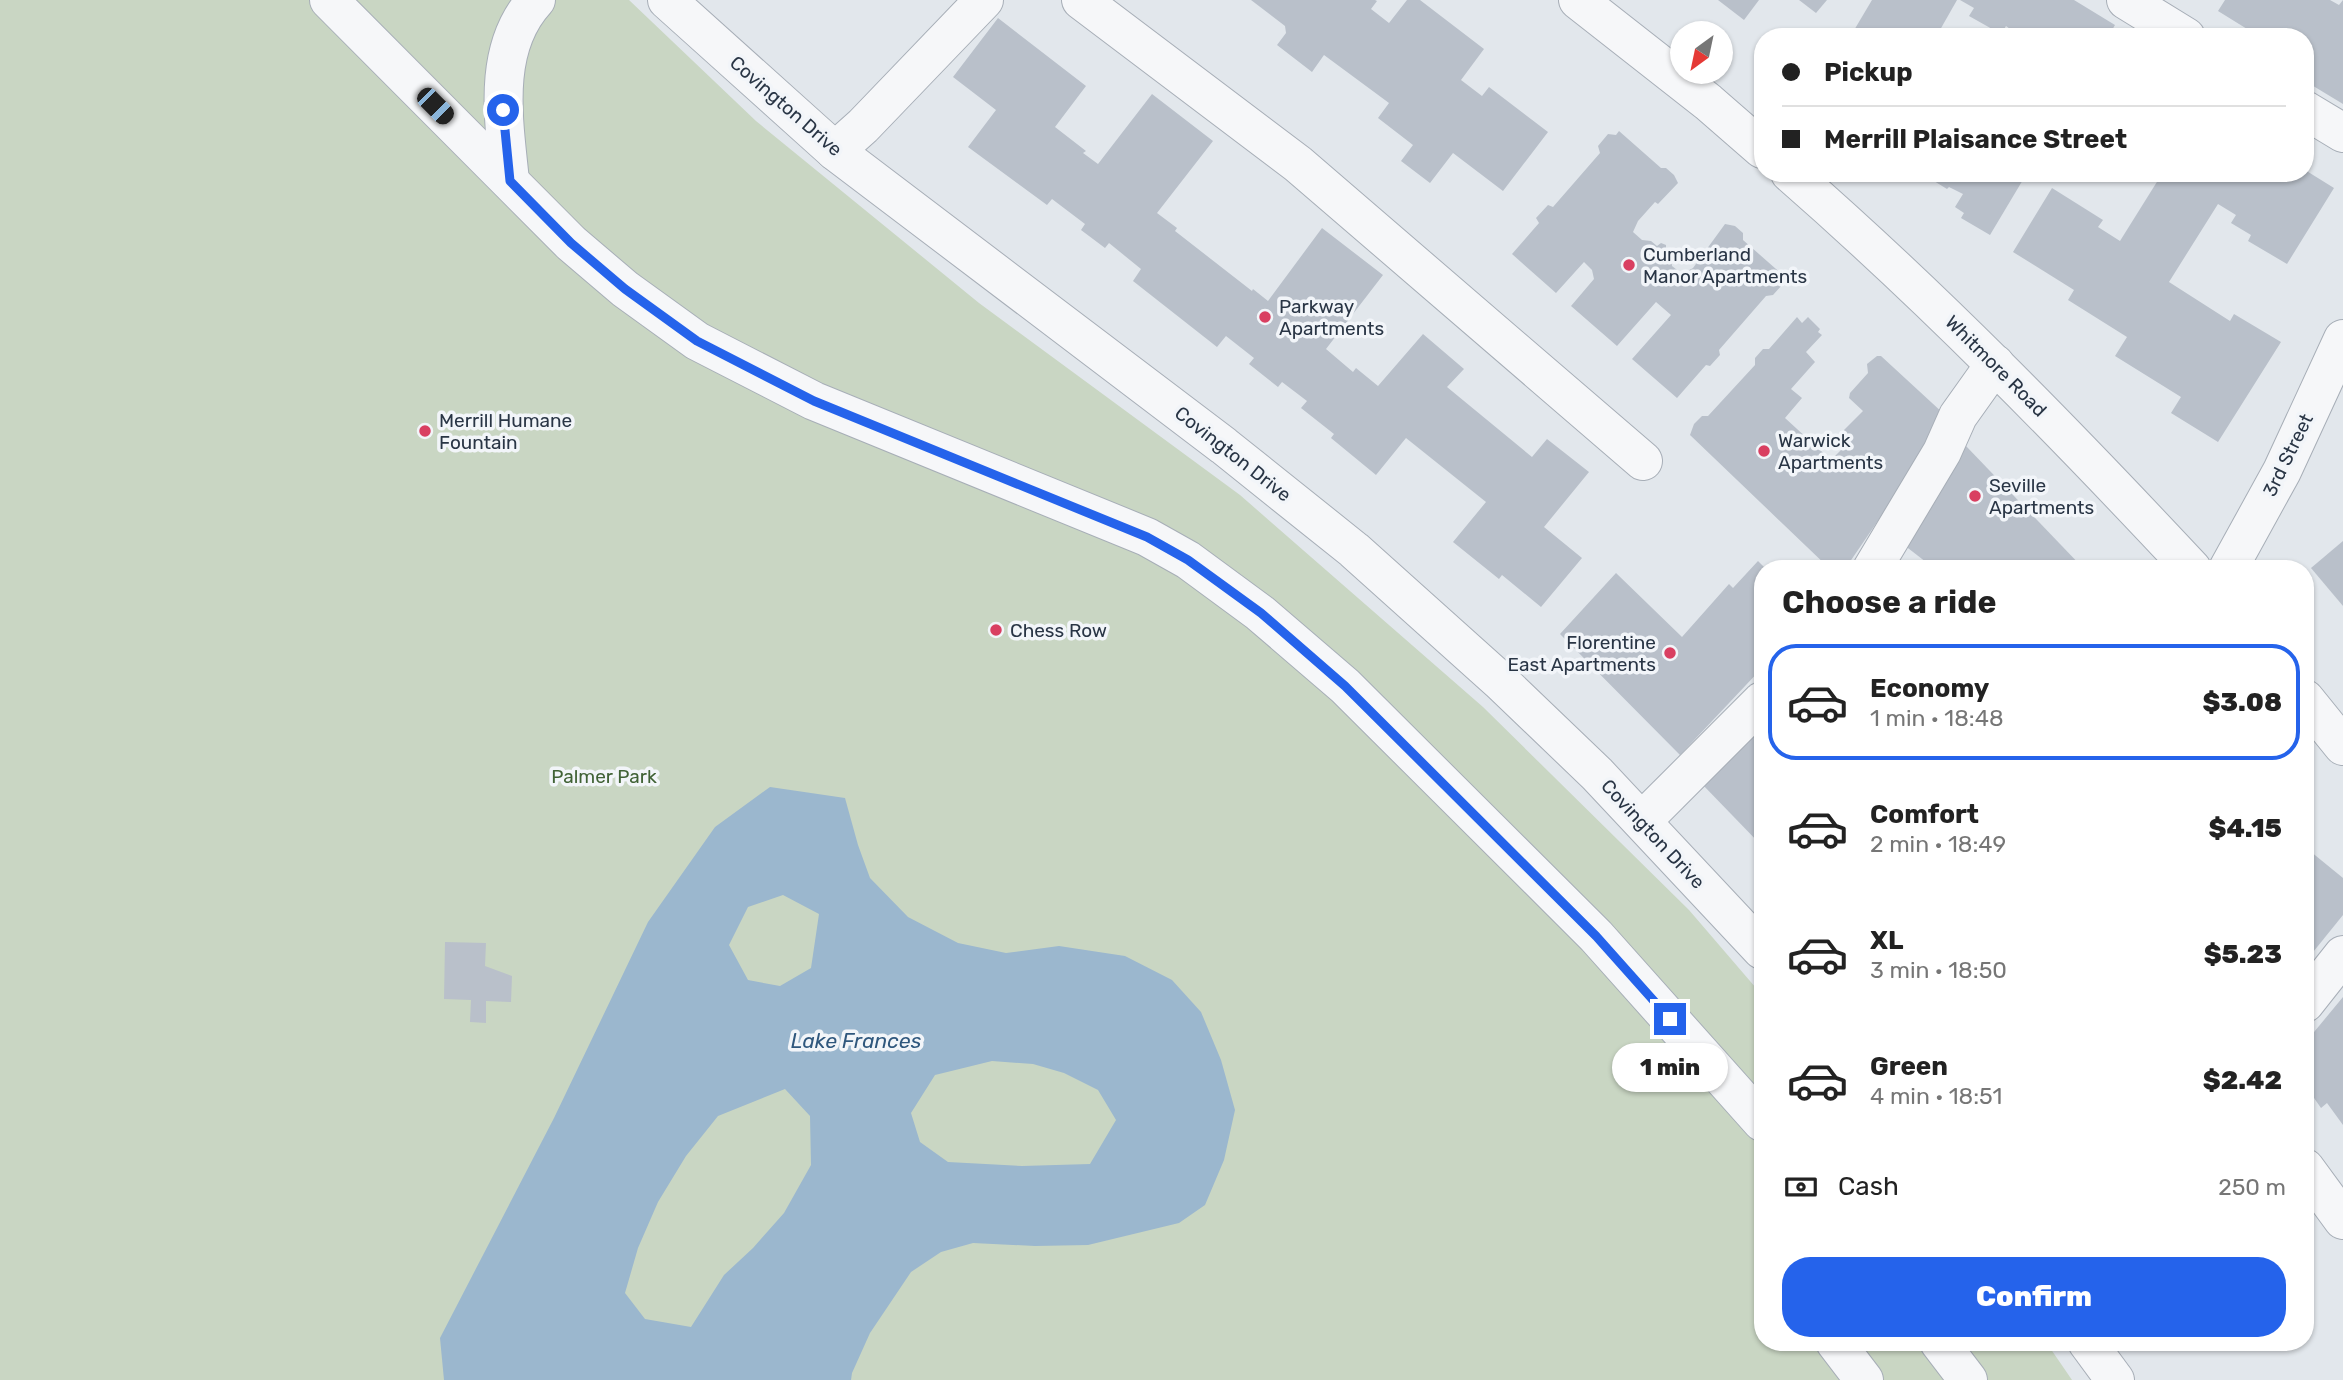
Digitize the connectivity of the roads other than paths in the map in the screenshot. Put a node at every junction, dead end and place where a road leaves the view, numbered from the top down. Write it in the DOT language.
graph roads {
  1 [pos="329,0"];
  2 [pos="536,0"];
  3 [pos="667,0"];
  4 [pos="984,0"];
  5 [pos="1081,0"];
  6 [pos="1578,0"];
  7 [pos="2126,0"];
  8 [pos="2171,28"];
  9 [pos="2314,115"];
  10 [pos="2343,133"];
  11 [pos="1754,142"];
  12 [pos="835,151"];
  13 [pos="510,181"];
  14 [pos="1800,182"];
  15 [pos="2343,340"];
  16 [pos="1995,364"];
  17 [pos="1643,461"];
  18 [pos="1877,560"];
  19 [pos="2184,560"];
  20 [pos="2233,560"];
  21 [pos="1754,709"];
  22 [pos="2314,710"];
  23 [pos="2343,746"];
  24 [pos="1642,821"];
  25 [pos="1754,941"];
  26 [pos="2343,955"];
  27 [pos="2314,992"];
  28 [pos="1754,1113"];
  29 [pos="2314,1180"];
  30 [pos="2343,1220"];
  31 [pos="1842,1351"];
  32 [pos="1946,1351"];
  33 [pos="2094,1351"];
  34 [pos="1864,1380"];
  35 [pos="1968,1380"];
  36 [pos="2115,1380"];
  1 -- 13 [label="street"];
  2 -- 13 [label="street"];
  3 -- 12 [label="street, Covington Drive"];
  4 -- 12 [label="street"];
  5 -- 17 [label="street"];
  6 -- 11 [label="street"];
  7 -- 8 [label="street"];
  9 -- 10 [label="street"];
  12 -- 24 [label="street, Covington Drive"];
  13 -- 28 [label="street"];
  14 -- 16 [label="street, Whitmore Road"];
  15 -- 20 [label="street, 3rd Street"];
  16 -- 18 [label="street"];
  16 -- 19 [label="street, Whitmore Road"];
  21 -- 24 [label="street"];
  22 -- 23 [label="street"];
  24 -- 25 [label="street, Covington Drive"];
  26 -- 27 [label="street"];
  29 -- 30 [label="street"];
  31 -- 34 [label="street"];
  32 -- 35 [label="street"];
  33 -- 36 [label="street"];
}
